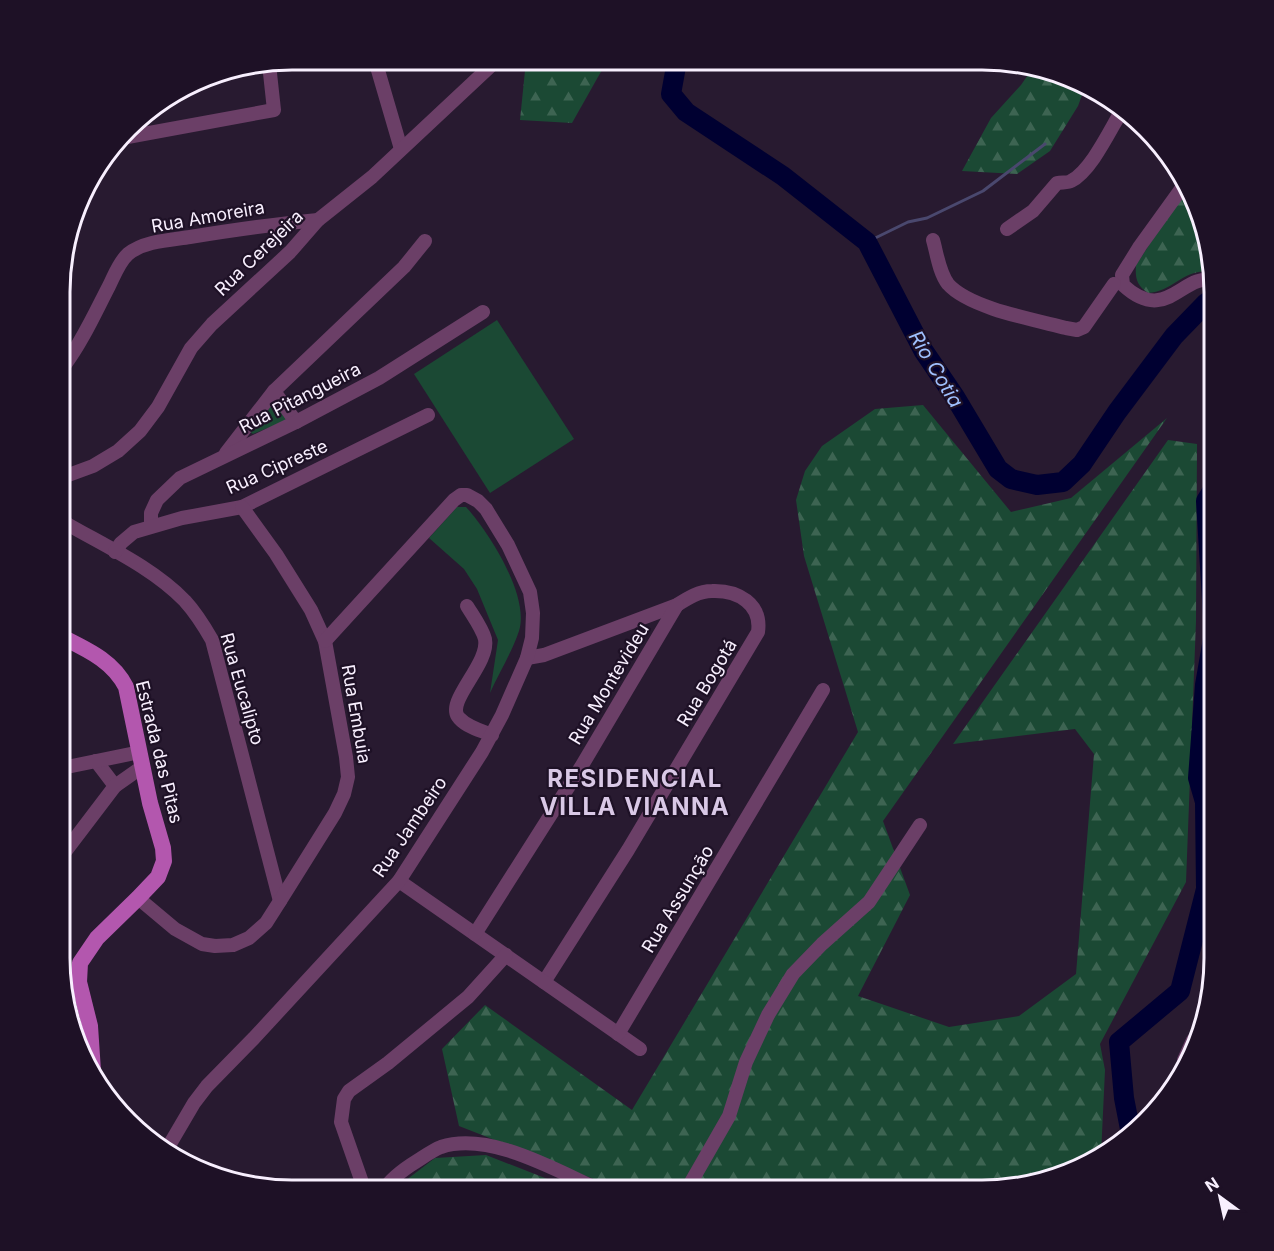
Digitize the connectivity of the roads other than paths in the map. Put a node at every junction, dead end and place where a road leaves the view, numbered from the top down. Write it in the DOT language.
graph roads {
  1 [pos="378,70"];
  2 [pos="486,70"];
  3 [pos="270,72"];
  4 [pos="1118,117"];
  5 [pos="137,135"];
  6 [pos="401,149"];
  7 [pos="1179,191"];
  8 [pos="318,220"];
  9 [pos="1007,229"];
  10 [pos="933,240"];
  11 [pos="425,241"];
  12 [pos="1203,280"];
  13 [pos="1114,284"];
  14 [pos="483,312"];
  15 [pos="70,356"];
  16 [pos="274,392"];
  17 [pos="428,415"];
  18 [pos="296,422"];
  19 [pos="223,456"];
  20 [pos="70,475"];
  21 [pos="242,507"];
  22 [pos="70,526"];
  23 [pos="151,526"];
  24 [pos="134,532"];
  25 [pos="93,539"];
  26 [pos="116,552"];
  27 [pos="677,605"];
  28 [pos="467,606"];
  29 [pos="70,641"];
  30 [pos="325,641"];
  31 [pos="527,658"];
  32 [pos="824,690"];
  33 [pos="492,735"];
  34 [pos="141,759"];
  35 [pos="96,761"];
  36 [pos="70,766"];
  37 [pos="115,786"];
  38 [pos="920,825"];
  39 [pos="70,845"];
  40 [pos="399,881"];
  41 [pos="138,898"];
  42 [pos="280,901"];
  43 [pos="475,934"];
  44 [pos="506,955"];
  45 [pos="544,982"];
  46 [pos="618,1034"];
  47 [pos="640,1049"];
  48 [pos="92,1054"];
  49 [pos="170,1144"];
  50 [pos="361,1180"];
  51 [pos="390,1180"];
  52 [pos="577,1180"];
  53 [pos="692,1180"];
  1 -- 6 [label="street"];
  2 -- 6 [label="street, Rua Cerejeira"];
  3 -- 5 [label="street"];
  4 -- 9 [label="street"];
  6 -- 8 [label="street, Rua Cerejeira"];
  7 -- 12 [label="street"];
  8 -- 15 [label="street, Rua Amoreira"];
  8 -- 20 [label="street, Rua Cerejeira"];
  10 -- 13 [label="street"];
  11 -- 16 [label="street"];
  14 -- 18 [label="street, Rua Pitangueira"];
  16 -- 18 [label="street"];
  16 -- 19 [label="street"];
  17 -- 21 [label="street, Rua Cipreste"];
  18 -- 19 [label="street, Rua Pitangueira"];
  19 -- 23 [label="street, Rua Pitangueira"];
  21 -- 23 [label="street, Rua Cipreste"];
  21 -- 30 [label="street, Rua Embuia"];
  22 -- 25 [label="street, Rua Eucalipto"];
  23 -- 24 [label="street, Rua Cipreste"];
  24 -- 25 [label="street, Rua Cipreste"];
  24 -- 26 [label="street, Rua Cipreste"];
  25 -- 26 [label="street, Rua Eucalipto"];
  26 -- 42 [label="street, Rua Eucalipto"];
  27 -- 31 [label="street, Rua Bogotá"];
  27 -- 43 [label="street, Rua Montevideu"];
  27 -- 45 [label="street, Rua Bogotá"];
  28 -- 33 [label="street"];
  29 -- 34 [label="main road, Estrada das Pitas"];
  30 -- 31 [label="street, Rua Jambeiro"];
  30 -- 42 [label="street, Rua Embuia"];
  31 -- 33 [label="street, Rua Jambeiro"];
  32 -- 46 [label="street, Rua Assunção"];
  33 -- 40 [label="street, Rua Jambeiro"];
  34 -- 35 [label="street"];
  34 -- 37 [label="street"];
  34 -- 41 [label="main road, Estrada das Pitas"];
  35 -- 36 [label="street"];
  35 -- 37 [label="street"];
  37 -- 39 [label="street"];
  38 -- 53 [label="street"];
  40 -- 43 [label="street"];
  40 -- 49 [label="street, Rua Jambeiro"];
  41 -- 42 [label="street, Rua Embuia"];
  41 -- 48 [label="main road, Estrada das Pitas"];
  43 -- 44 [label="street"];
  44 -- 45 [label="street"];
  44 -- 50 [label="street"];
  45 -- 46 [label="street"];
  46 -- 47 [label="street"];
  51 -- 52 [label="street"];
}
